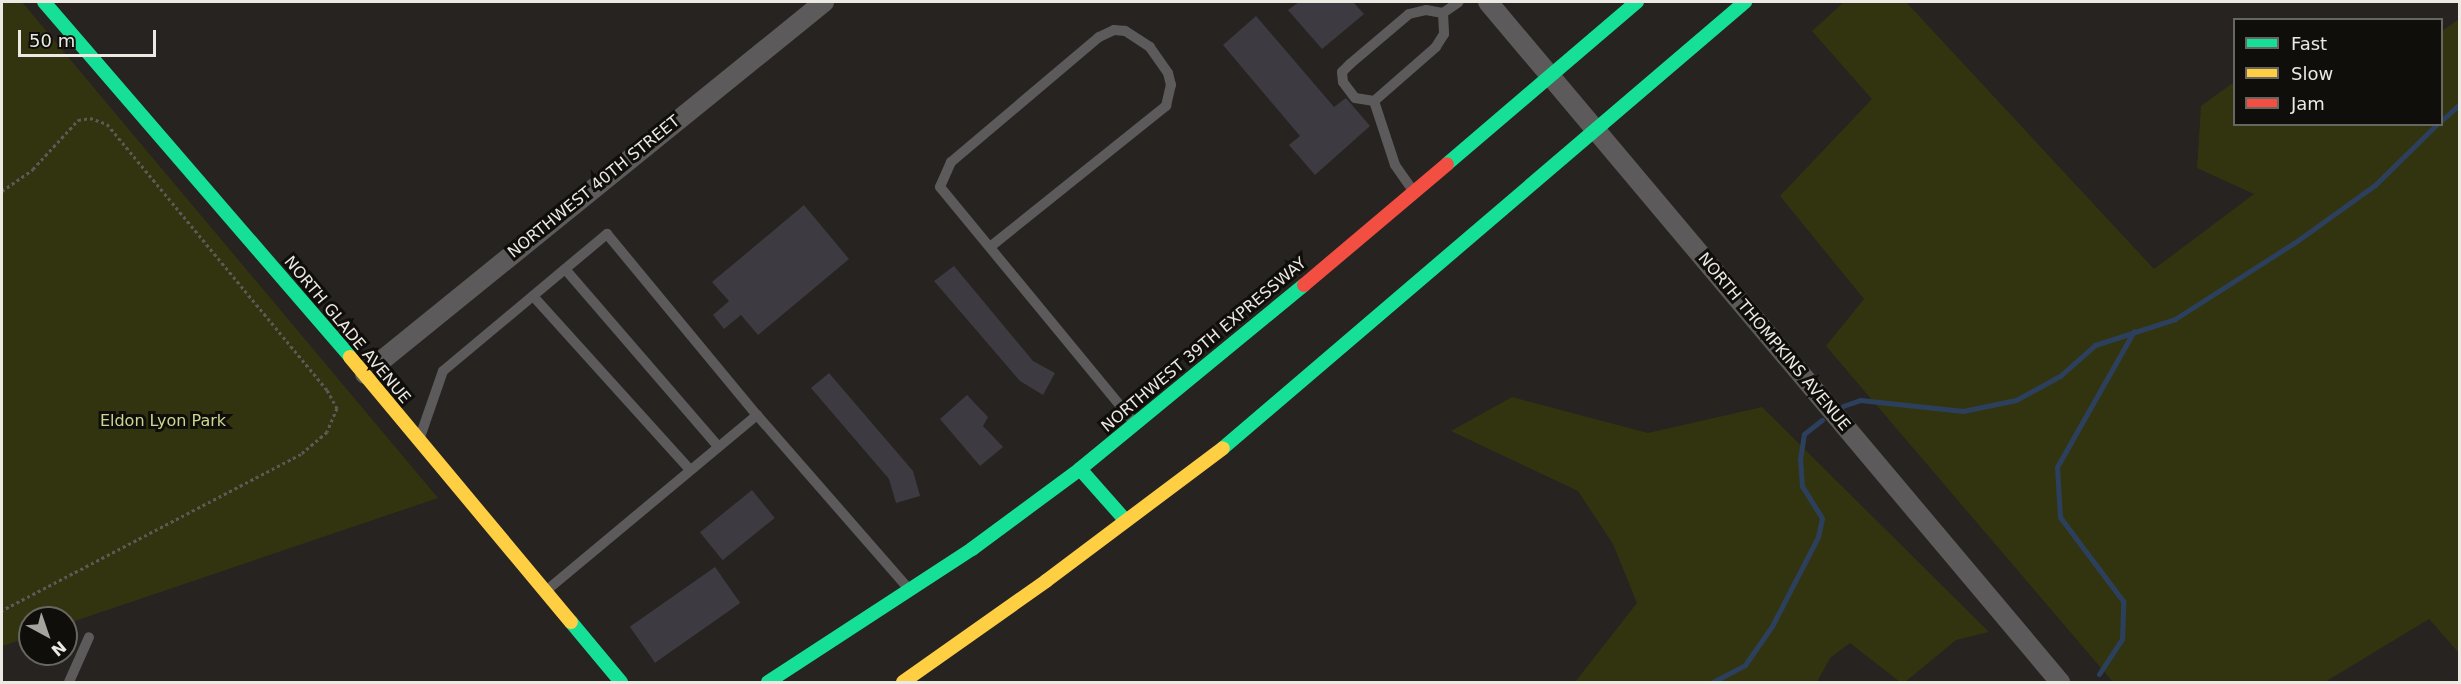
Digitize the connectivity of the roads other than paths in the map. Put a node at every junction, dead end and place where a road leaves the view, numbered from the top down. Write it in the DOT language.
graph roads {
  1 [pos="44,2"];
  2 [pos="824,2"];
  3 [pos="1459,2"];
  4 [pos="1488,2"];
  5 [pos="1637,2"];
  6 [pos="1745,2"];
  7 [pos="1443,13"];
  8 [pos="1552,75"];
  9 [pos="1374,100"];
  10 [pos="1596,130"];
  11 [pos="1414,192"];
  12 [pos="990,247"];
  13 [pos="565,269"];
  14 [pos="533,296"];
  15 [pos="364,374"];
  16 [pos="757,415"];
  17 [pos="1136,424"];
  18 [pos="419,440"];
  19 [pos="718,446"];
  20 [pos="1080,469"];
  21 [pos="690,470"];
  22 [pos="1126,521"];
  23 [pos="910,591"];
  24 [pos="545,592"];
  25 [pos="89,637"];
  26 [pos="69,682"];
  27 [pos="621,682"];
  28 [pos="768,682"];
  29 [pos="903,682"];
  30 [pos="2060,682"];
  1 -- 15 [label="main road, NORTH GLADE AVENUE"];
  2 -- 15 [label="street, NORTHWEST 40TH STREET"];
  3 -- 7 [label="lane"];
  4 -- 8 [label="street, NORTH THOMPKINS AVENUE"];
  5 -- 8 [label="main road, NORTHWEST 39TH EXPRESSWAY"];
  6 -- 10 [label="main road"];
  7 -- 9 [label="lane"];
  7 -- 9 [label="lane"];
  8 -- 10 [label="street, NORTH THOMPKINS AVENUE"];
  8 -- 11 [label="main road, NORTHWEST 39TH EXPRESSWAY"];
  9 -- 11 [label="lane"];
  10 -- 22 [label="main road"];
  10 -- 30 [label="street, NORTH THOMPKINS AVENUE"];
  11 -- 17 [label="main road, NORTHWEST 39TH EXPRESSWAY"];
  12 -- 12 [label="lane"];
  12 -- 17 [label="lane"];
  13 -- 14 [label="lane"];
  13 -- 16 [label="lane"];
  13 -- 19 [label="lane"];
  14 -- 18 [label="lane"];
  14 -- 21 [label="lane"];
  15 -- 18 [label="main road, NORTH GLADE AVENUE"];
  16 -- 19 [label="lane"];
  16 -- 23 [label="lane"];
  17 -- 20 [label="main road, NORTHWEST 39TH EXPRESSWAY"];
  18 -- 24 [label="main road, NORTH GLADE AVENUE"];
  19 -- 21 [label="lane"];
  20 -- 22 [label="main road"];
  20 -- 23 [label="main road, NORTHWEST 39TH EXPRESSWAY"];
  21 -- 24 [label="lane"];
  22 -- 29 [label="main road"];
  23 -- 28 [label="main road, NORTHWEST 39TH EXPRESSWAY"];
  24 -- 27 [label="main road, NORTH GLADE AVENUE"];
  25 -- 26 [label="lane"];
}
